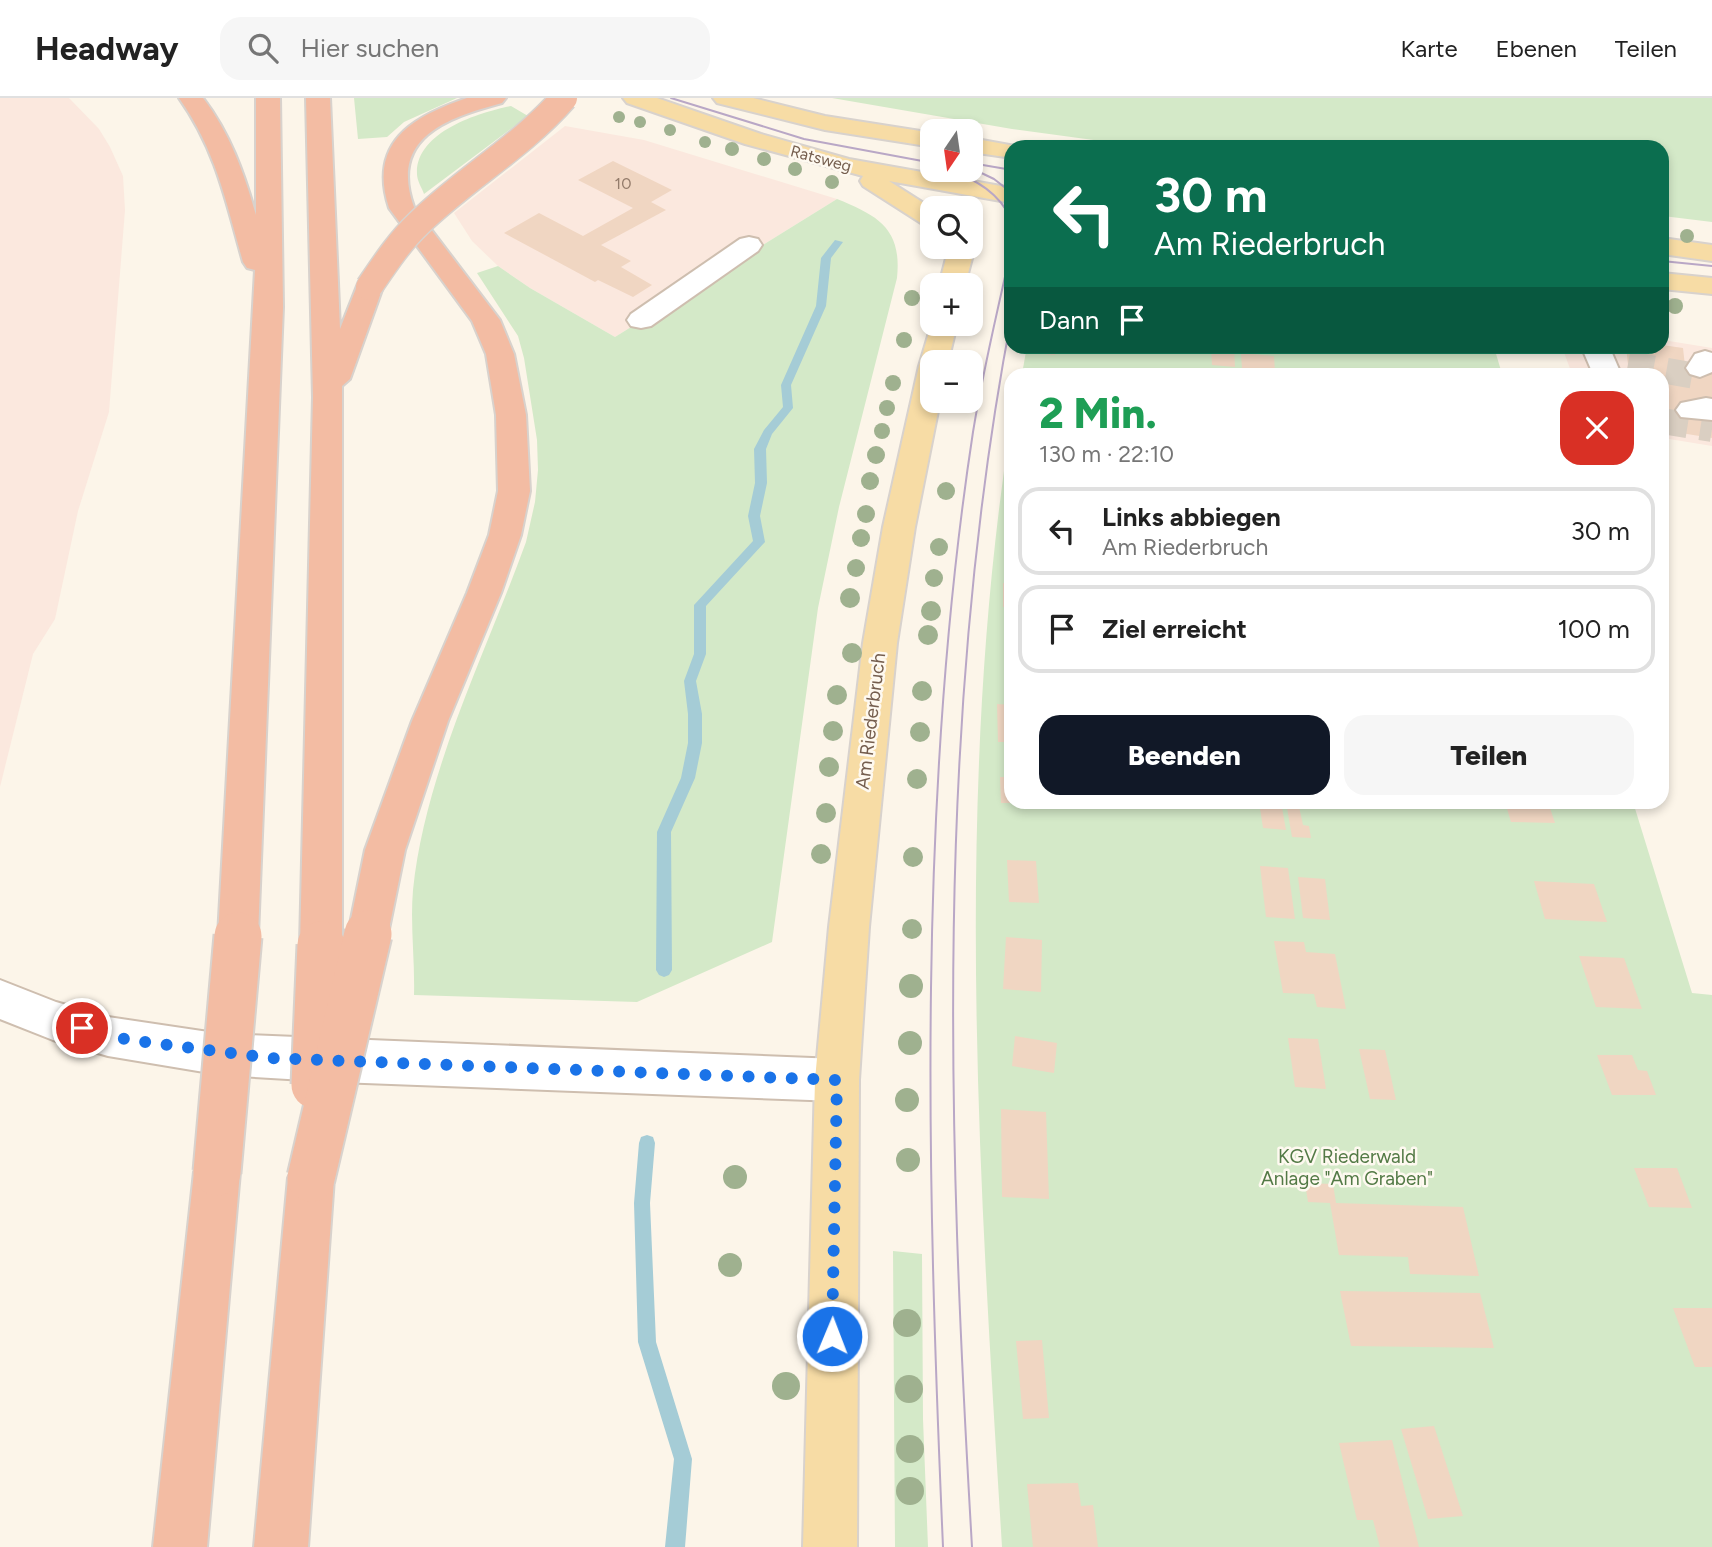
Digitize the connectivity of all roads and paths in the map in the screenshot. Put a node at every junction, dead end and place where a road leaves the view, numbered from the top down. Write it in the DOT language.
graph roads {
  1 [pos="191,98"];
  2 [pos="268,98"];
  3 [pos="318,98"];
  4 [pos="494,98"];
  5 [pos="564,98"];
  6 [pos="635,98"];
  7 [pos="725,98"];
  8 [pos="920,138"];
  9 [pos="984,147"];
  10 [pos="1004,150"];
  11 [pos="846,166"];
  12 [pos="920,173"];
  13 [pos="1004,176"];
  14 [pos="984,179"];
  15 [pos="982,182"];
  16 [pos="1004,192"];
  17 [pos="920,211"];
  18 [pos="749,245"];
  19 [pos="1669,247"];
  20 [pos="1712,253"];
  21 [pos="1669,282"];
  22 [pos="1712,286"];
  23 [pos="269,307"];
  24 [pos="642,320"];
  25 [pos="328,397"];
  26 [pos="923,413"];
  27 [pos="0,999"];
  28 [pos="837,1080"];
  29 [pos="311,1178"];
  30 [pos="180,1547"];
  31 [pos="281,1547"];
  32 [pos="830,1547"];
  1 -- 23 [label="highway"];
  2 -- 23 [label="highway"];
  3 -- 25 [label="highway"];
  4 -- 29 [label="highway, bridge"];
  5 -- 25 [label="highway, bridge"];
  6 -- 11 [label="main road, Ratsweg"];
  7 -- 8 [label="main road, Ratsweg"];
  9 -- 10 [label="main road"];
  11 -- 12 [label="main road, Ratsweg"];
  11 -- 17 [label="main road"];
  13 -- 14 [label="main road"];
  15 -- 16 [label="main road, Ratsweg"];
  18 -- 24 [label="street"];
  19 -- 20 [label="main road"];
  21 -- 22 [label="main road"];
  23 -- 30 [label="highway, bridge"];
  25 -- 29 [label="highway, bridge"];
  26 -- 28 [label="main road, Am Riederbruch"];
  27 -- 28 [label="street"];
  28 -- 32 [label="main road, Am Riederbruch"];
  29 -- 31 [label="highway"];
}
